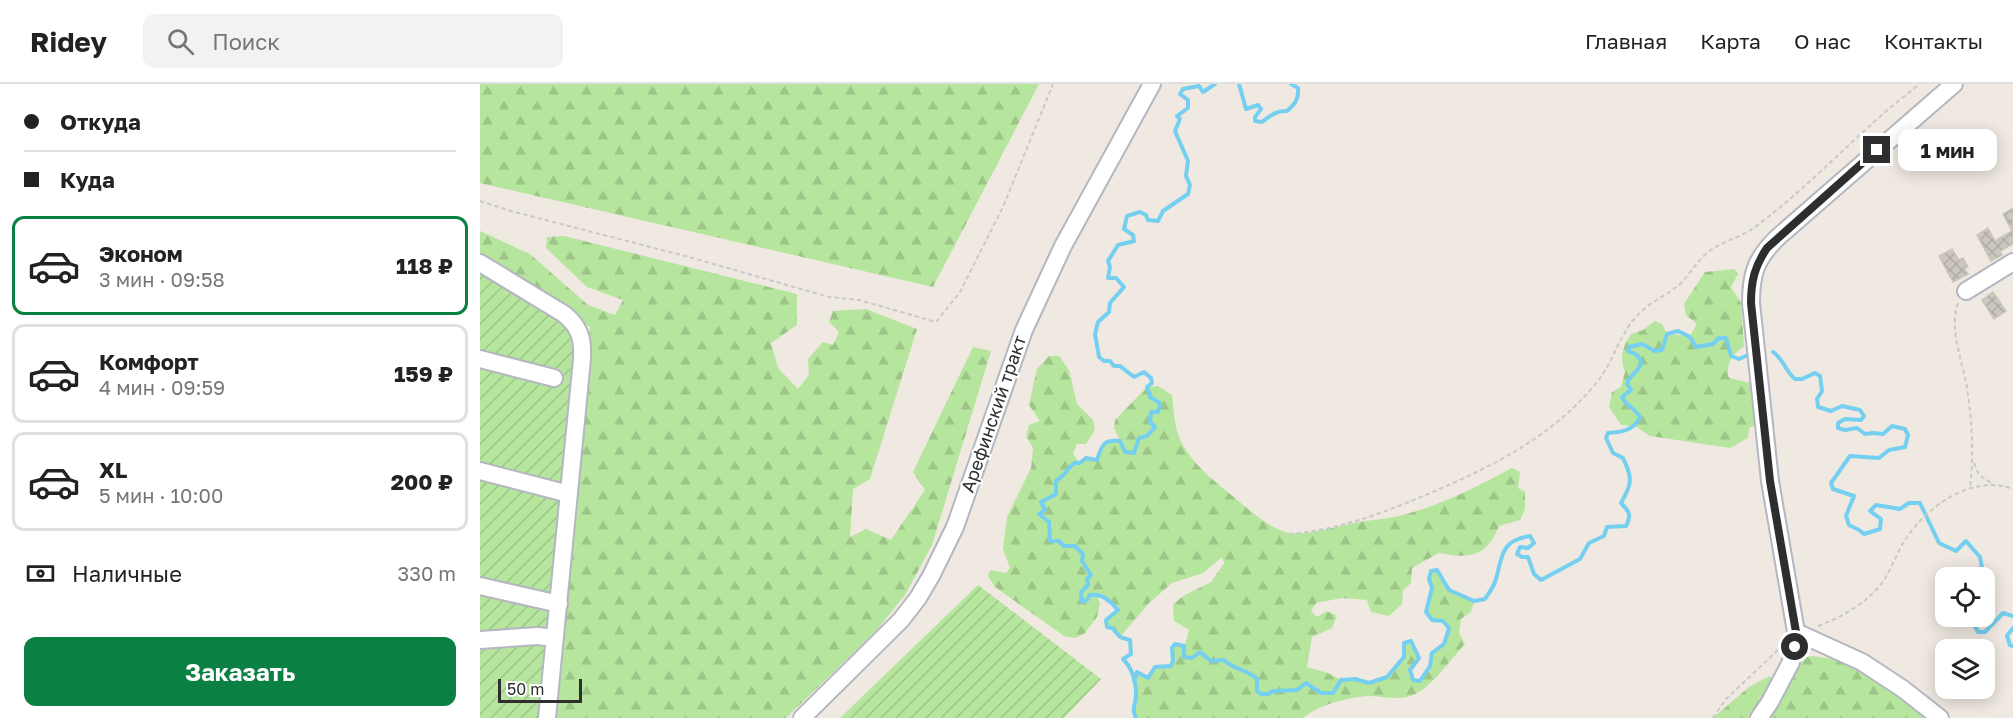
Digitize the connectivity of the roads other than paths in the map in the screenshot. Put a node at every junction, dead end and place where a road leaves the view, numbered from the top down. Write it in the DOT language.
graph roads {
  1 [pos="1152,84"];
  2 [pos="1954,84"];
  3 [pos="2013,262"];
  4 [pos="480,263"];
  5 [pos="1966,291"];
  6 [pos="480,358"];
  7 [pos="554,378"];
  8 [pos="480,471"];
  9 [pos="569,494"];
  10 [pos="480,586"];
  11 [pos="559,604"];
  12 [pos="1796,632"];
  13 [pos="555,638"];
  14 [pos="480,640"];
  15 [pos="547,718"];
  16 [pos="802,718"];
  17 [pos="1759,718"];
  18 [pos="1940,718"];
  1 -- 16 [label="street, Арефинский тракт"];
  2 -- 12 [label="street"];
  3 -- 5 [label="street"];
  4 -- 9 [label="street"];
  6 -- 7 [label="street"];
  8 -- 9 [label="street"];
  9 -- 11 [label="street"];
  10 -- 11 [label="street"];
  11 -- 13 [label="street"];
  12 -- 17 [label="street"];
  12 -- 18 [label="street"];
  13 -- 14 [label="street"];
  13 -- 15 [label="street"];
}
